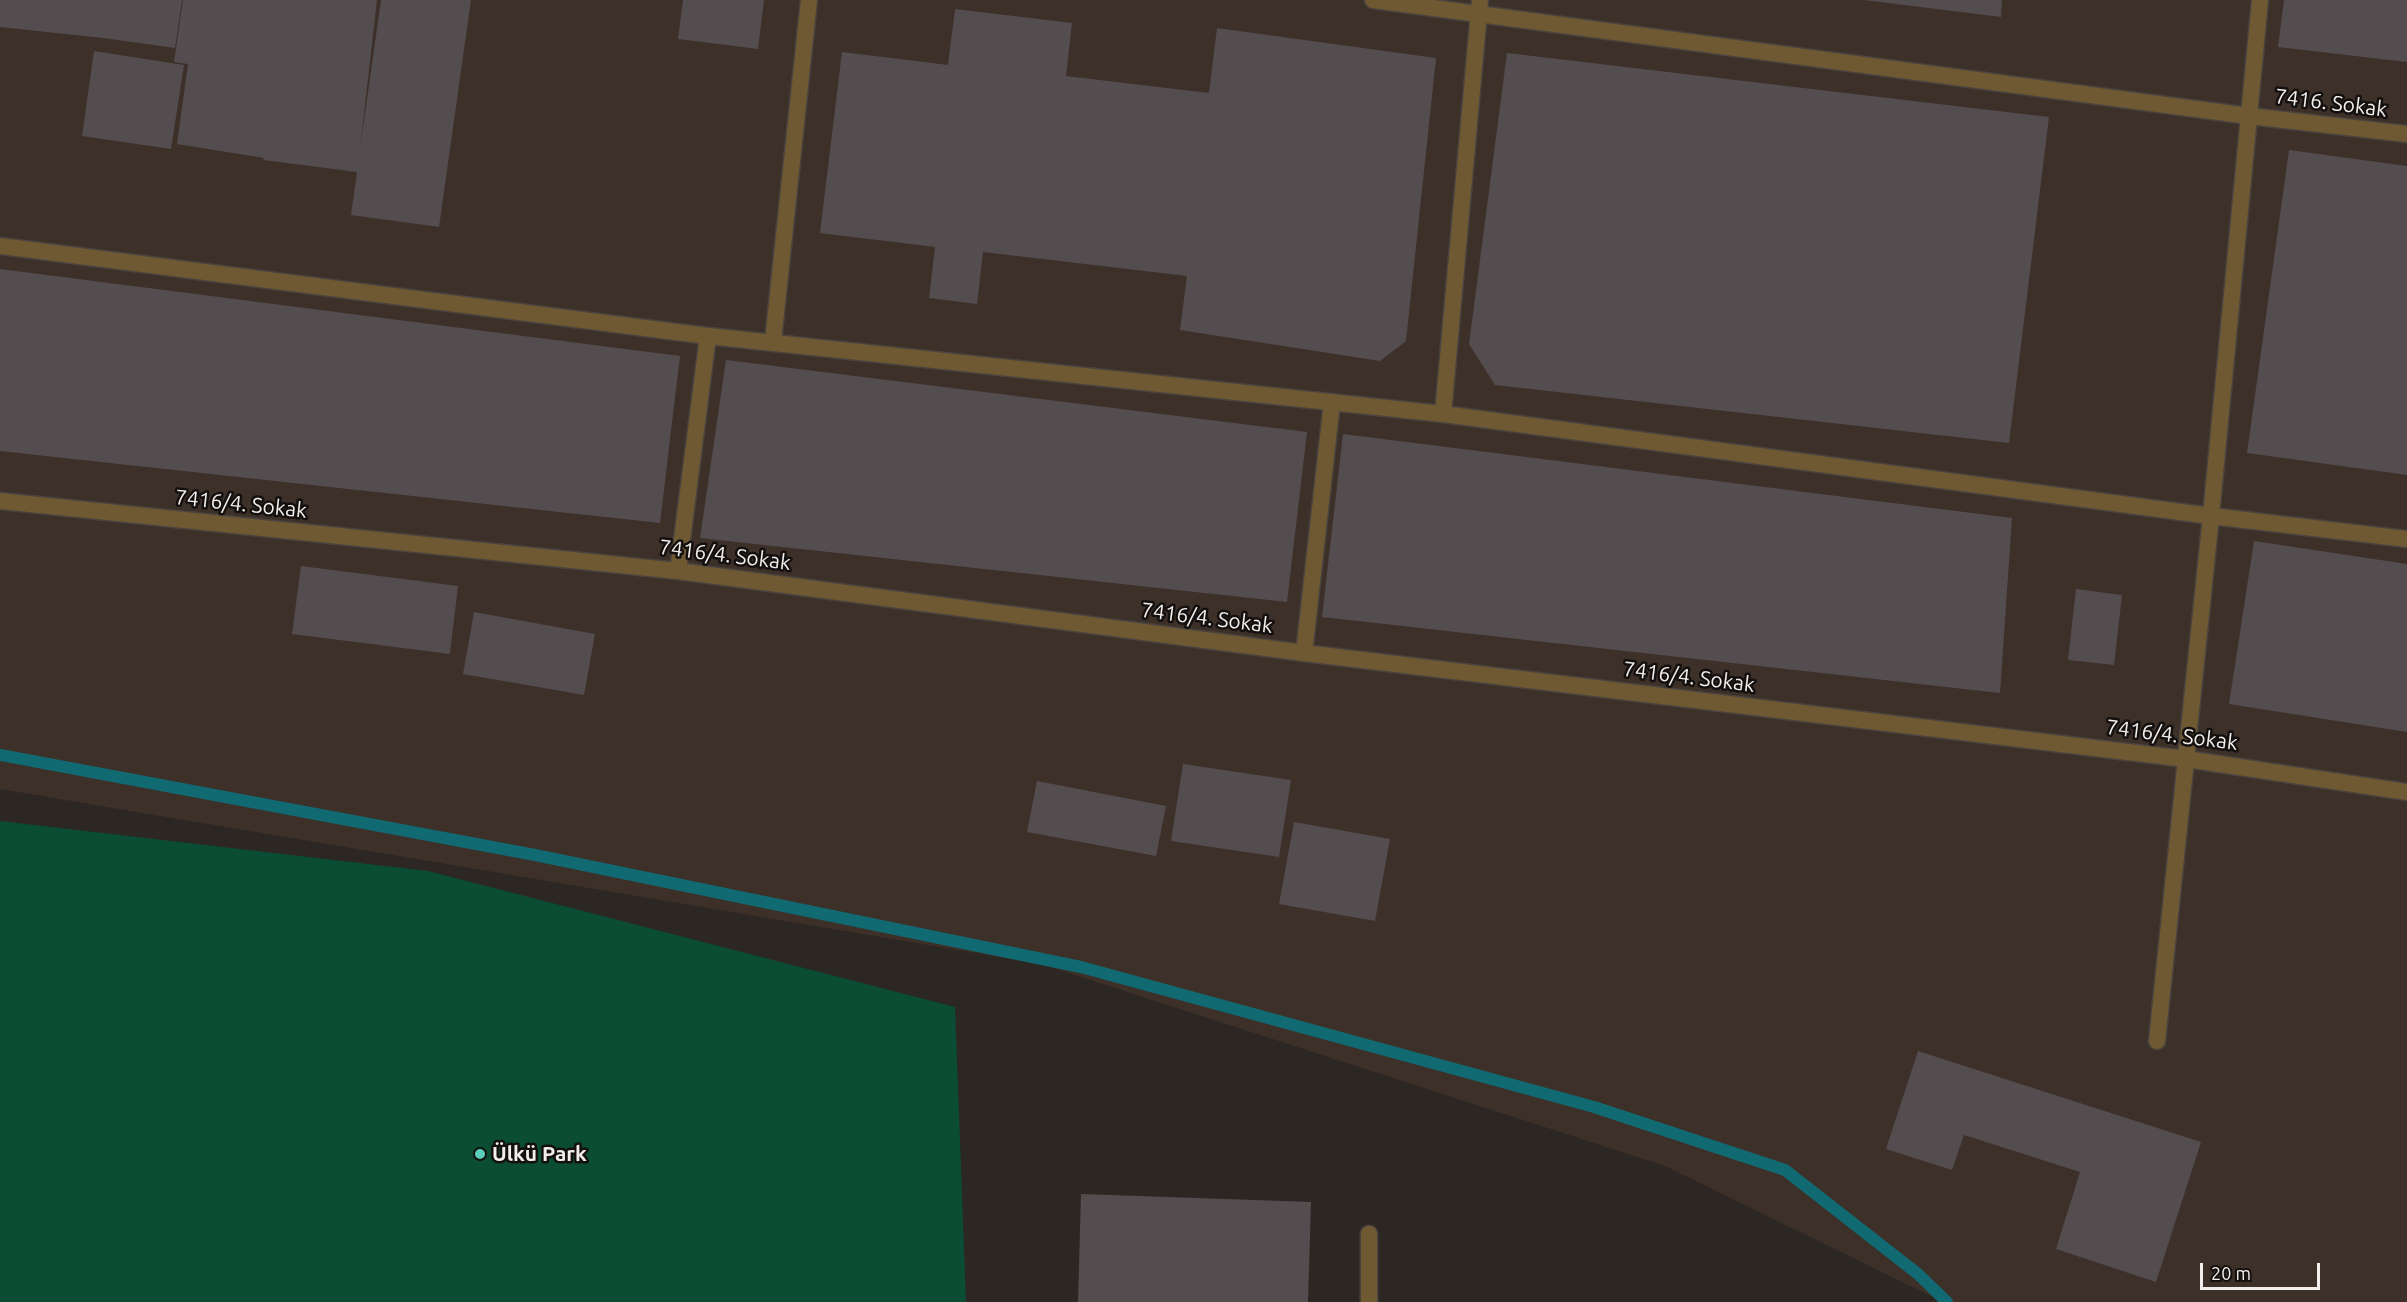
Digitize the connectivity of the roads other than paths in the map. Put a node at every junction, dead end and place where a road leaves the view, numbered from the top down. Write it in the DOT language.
graph roads {
  1 [pos="809,0"];
  2 [pos="1373,0"];
  3 [pos="2260,0"];
  4 [pos="1479,7"];
  5 [pos="2249,116"];
  6 [pos="2407,134"];
  7 [pos="0,246"];
  8 [pos="708,336"];
  9 [pos="773,341"];
  10 [pos="1332,402"];
  11 [pos="1443,414"];
  12 [pos="0,501"];
  13 [pos="2211,516"];
  14 [pos="2407,539"];
  15 [pos="678,571"];
  16 [pos="1304,653"];
  17 [pos="2186,759"];
  18 [pos="2407,792"];
  19 [pos="2157,1041"];
  20 [pos="1369,1234"];
  21 [pos="1369,1302"];
  1 -- 9 [label="street"];
  2 -- 4 [label="street, 7416. Sokak"];
  3 -- 5 [label="street"];
  4 -- 5 [label="street, 7416. Sokak"];
  4 -- 11 [label="street"];
  5 -- 6 [label="street, 7416. Sokak"];
  5 -- 13 [label="street"];
  7 -- 8 [label="street"];
  8 -- 9 [label="street"];
  8 -- 15 [label="street"];
  9 -- 10 [label="street"];
  10 -- 11 [label="street"];
  10 -- 16 [label="street"];
  11 -- 13 [label="street"];
  12 -- 15 [label="street, 7416/4. Sokak"];
  13 -- 14 [label="street"];
  13 -- 17 [label="street"];
  15 -- 16 [label="street, 7416/4. Sokak"];
  16 -- 17 [label="street, 7416/4. Sokak"];
  17 -- 18 [label="street, 7416/4. Sokak"];
  17 -- 19 [label="street"];
  20 -- 21 [label="street"];
}
